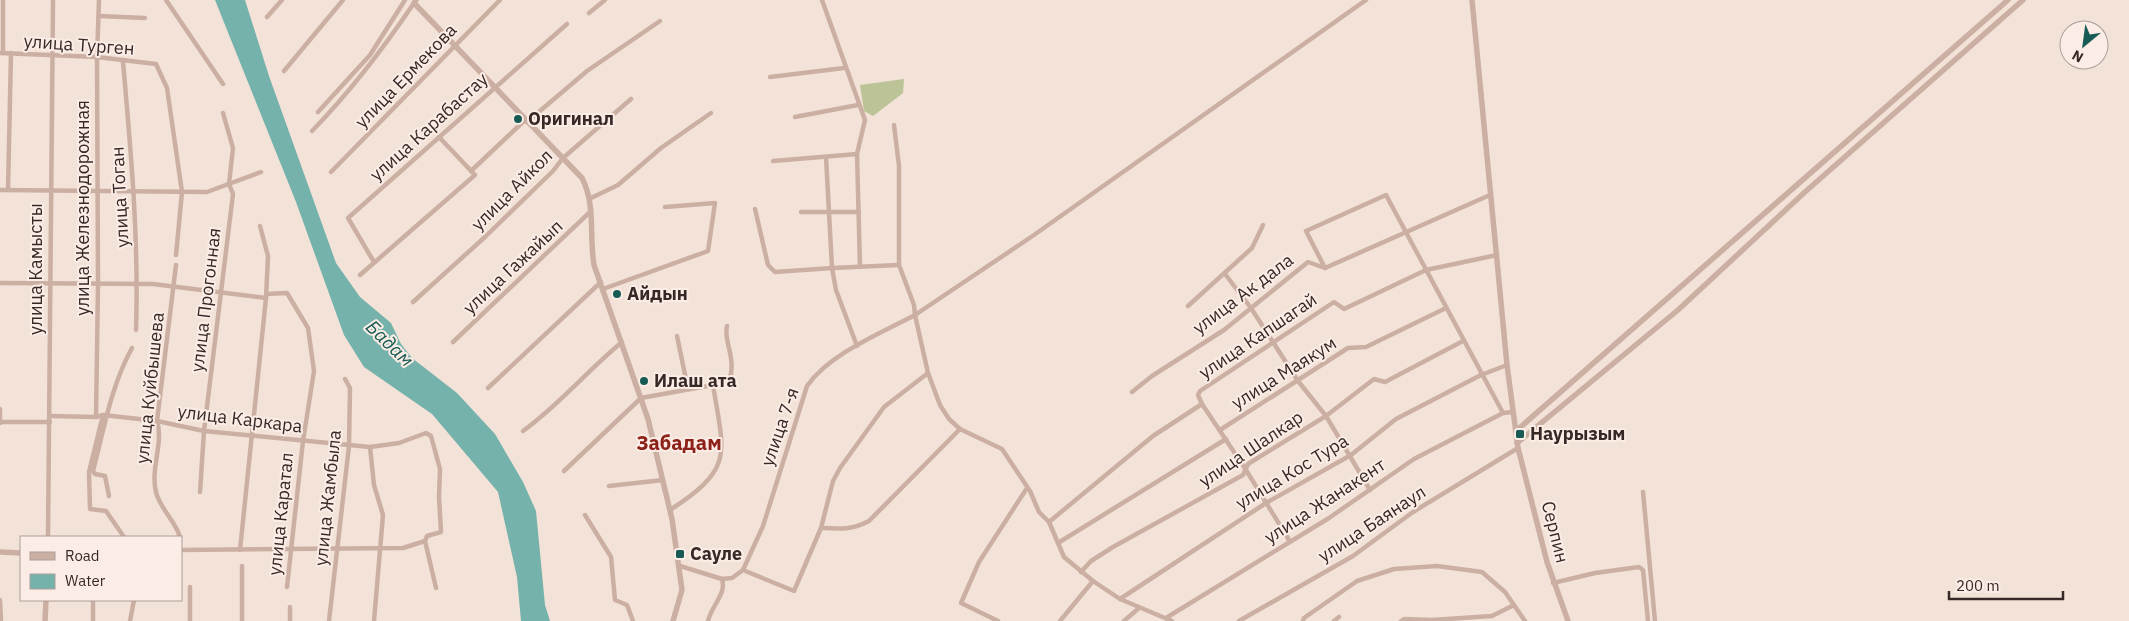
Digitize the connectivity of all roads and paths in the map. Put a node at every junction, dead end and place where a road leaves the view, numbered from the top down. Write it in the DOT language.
graph roads {
  1 [pos="3,0"];
  2 [pos="53,0"];
  3 [pos="99,0"];
  4 [pos="166,0"];
  5 [pos="282,0"];
  6 [pos="343,0"];
  7 [pos="405,0"];
  8 [pos="500,0"];
  9 [pos="605,0"];
  10 [pos="822,0"];
  11 [pos="1366,0"];
  12 [pos="1472,0"];
  13 [pos="2008,0"];
  14 [pos="2023,0"];
  15 [pos="415,1"];
  16 [pos="589,13"];
  17 [pos="99,16"];
  18 [pos="267,17"];
  19 [pos="145,18"];
  20 [pos="660,22"];
  21 [pos="567,24"];
  22 [pos="455,45"];
  23 [pos="1,52"];
  24 [pos="10,53"];
  25 [pos="52,54"];
  26 [pos="97,58"];
  27 [pos="123,62"];
  28 [pos="844,68"];
  29 [pos="284,71"];
  30 [pos="770,77"];
  31 [pos="223,84"];
  32 [pos="494,87"];
  33 [pos="632,99"];
  34 [pos="858,105"];
  35 [pos="318,112"];
  36 [pos="223,113"];
  37 [pos="711,113"];
  38 [pos="795,117"];
  39 [pos="526,121"];
  40 [pos="894,125"];
  41 [pos="312,131"];
  42 [pos="440,137"];
  43 [pos="857,154"];
  44 [pos="826,157"];
  45 [pos="563,158"];
  46 [pos="773,161"];
  47 [pos="471,171"];
  48 [pos="262,172"];
  49 [pos="332,172"];
  50 [pos="229,184"];
  51 [pos="0,190"];
  52 [pos="8,190"];
  53 [pos="51,191"];
  54 [pos="98,191"];
  55 [pos="135,191"];
  56 [pos="182,192"];
  57 [pos="1490,195"];
  58 [pos="589,199"];
  59 [pos="665,207"];
  60 [pos="755,209"];
  61 [pos="591,211"];
  62 [pos="801,212"];
  63 [pos="830,212"];
  64 [pos="859,212"];
  65 [pos="1263,225"];
  66 [pos="260,226"];
  67 [pos="1406,232"];
  68 [pos="176,255"];
  69 [pos="1497,255"];
  70 [pos="374,262"];
  71 [pos="176,265"];
  72 [pos="899,265"];
  73 [pos="860,267"];
  74 [pos="832,268"];
  75 [pos="1325,268"];
  76 [pos="1426,270"];
  77 [pos="1225,274"];
  78 [pos="360,275"];
  79 [pos="600,282"];
  80 [pos="0,283"];
  81 [pos="52,284"];
  82 [pos="98,284"];
  83 [pos="138,284"];
  84 [pos="174,286"];
  85 [pos="603,289"];
  86 [pos="221,293"];
  87 [pos="266,296"];
  88 [pos="413,302"];
  89 [pos="1188,306"];
  90 [pos="1252,308"];
  91 [pos="1446,308"];
  92 [pos="915,315"];
  93 [pos="727,326"];
  94 [pos="136,330"];
  95 [pos="678,336"];
  96 [pos="1272,341"];
  97 [pos="1463,341"];
  98 [pos="453,342"];
  99 [pos="622,342"];
  100 [pos="856,346"];
  101 [pos="132,348"];
  102 [pos="1507,365"];
  103 [pos="928,373"];
  104 [pos="1481,375"];
  105 [pos="346,379"];
  106 [pos="1298,381"];
  107 [pos="713,385"];
  108 [pos="488,388"];
  109 [pos="688,389"];
  110 [pos="1132,392"];
  111 [pos="641,398"];
  112 [pos="1202,404"];
  113 [pos="0,409"];
  114 [pos="1512,412"];
  115 [pos="1502,414"];
  116 [pos="105,415"];
  117 [pos="50,416"];
  118 [pos="1326,416"];
  119 [pos="96,417"];
  120 [pos="157,421"];
  121 [pos="50,422"];
  122 [pos="0,424"];
  123 [pos="960,429"];
  124 [pos="1220,430"];
  125 [pos="204,431"];
  126 [pos="523,431"];
  127 [pos="1516,431"];
  128 [pos="252,435"];
  129 [pos="1226,439"];
  130 [pos="302,440"];
  131 [pos="350,446"];
  132 [pos="1517,446"];
  133 [pos="370,447"];
  134 [pos="1351,455"];
  135 [pos="1246,470"];
  136 [pos="564,471"];
  137 [pos="663,480"];
  138 [pos="609,486"];
  139 [pos="1027,488"];
  140 [pos="1370,490"];
  141 [pos="200,492"];
  142 [pos="1643,492"];
  143 [pos="109,496"];
  144 [pos="1266,503"];
  145 [pos="670,510"];
  146 [pos="585,515"];
  147 [pos="1048,522"];
  148 [pos="821,528"];
  149 [pos="48,536"];
  150 [pos="123,536"];
  151 [pos="179,536"];
  152 [pos="1290,540"];
  153 [pos="425,541"];
  154 [pos="1058,543"];
  155 [pos="338,547"];
  156 [pos="382,548"];
  157 [pos="290,549"];
  158 [pos="182,550"];
  159 [pos="240,550"];
  160 [pos="0,552"];
  161 [pos="20,553"];
  162 [pos="242,566"];
  163 [pos="680,566"];
  164 [pos="743,570"];
  165 [pos="1081,572"];
  166 [pos="723,581"];
  167 [pos="1093,581"];
  168 [pos="1553,583"];
  169 [pos="190,587"];
  170 [pos="288,587"];
  171 [pos="436,588"];
  172 [pos="1120,599"];
  173 [pos="0,600"];
  174 [pos="46,601"];
  175 [pos="93,601"];
  176 [pos="134,601"];
  177 [pos="1514,605"];
  178 [pos="290,607"];
  179 [pos="1139,608"];
  180 [pos="1339,617"];
  181 [pos="1166,618"];
  182 [pos="1,621"];
  183 [pos="45,621"];
  184 [pos="93,621"];
  185 [pos="130,621"];
  186 [pos="190,621"];
  187 [pos="242,621"];
  188 [pos="290,621"];
  189 [pos="329,621"];
  190 [pos="374,621"];
  191 [pos="633,621"];
  192 [pos="673,621"];
  193 [pos="708,621"];
  194 [pos="998,621"];
  195 [pos="1060,621"];
  196 [pos="1124,621"];
  197 [pos="1172,621"];
  198 [pos="1239,621"];
  199 [pos="1303,621"];
  200 [pos="1334,621"];
  201 [pos="1401,621"];
  202 [pos="1525,621"];
  203 [pos="1568,621"];
  204 [pos="1648,621"];
  205 [pos="1655,621"];
  1 -- 23 [label="street"];
  2 -- 25 [label="street, улица Камысты"];
  3 -- 17 [label="street, улица Железнодорожная"];
  4 -- 31 [label="street"];
  5 -- 18 [label="street"];
  6 -- 29 [label="street"];
  7 -- 35 [label="street"];
  8 -- 22 [label="street, улица Ермекова"];
  9 -- 16 [label="street"];
  10 -- 28 [label="street"];
  11 -- 92 [label="street, улица 7-я"];
  12 -- 57 [label="street, Серпин"];
  13 -- 127 [label="street"];
  14 -- 132 [label="street"];
  15 -- 22 [label="street"];
  15 -- 41 [label="street"];
  17 -- 19 [label="street"];
  17 -- 26 [label="street, улица Железнодорожная"];
  20 -- 39 [label="street"];
  21 -- 32 [label="street, улица Карабастау"];
  22 -- 32 [label="street"];
  22 -- 49 [label="street, улица Ермекова"];
  23 -- 24 [label="street, улица Турген"];
  24 -- 25 [label="street, улица Турген"];
  24 -- 52 [label="street"];
  25 -- 26 [label="street, улица Турген"];
  25 -- 53 [label="street, улица Камысты"];
  26 -- 27 [label="street, улица Турген"];
  26 -- 54 [label="street, улица Железнодорожная"];
  27 -- 55 [label="street, улица Тоган"];
  27 -- 56 [label="street, улица Турген"];
  28 -- 30 [label="street"];
  28 -- 34 [label="street"];
  32 -- 39 [label="street"];
  32 -- 42 [label="street, улица Карабастау"];
  33 -- 45 [label="street, улица Айкол"];
  34 -- 38 [label="street"];
  34 -- 43 [label="street"];
  36 -- 50 [label="street, улица Прогонная"];
  37 -- 58 [label="street"];
  39 -- 45 [label="street"];
  39 -- 47 [label="street"];
  40 -- 72 [label="street"];
  42 -- 47 [label="street"];
  42 -- 70 [label="street, улица Карабастау"];
  43 -- 44 [label="street"];
  43 -- 64 [label="street"];
  44 -- 46 [label="street"];
  44 -- 63 [label="street"];
  45 -- 58 [label="street"];
  45 -- 88 [label="street, улица Айкол"];
  47 -- 70 [label="street"];
  48 -- 50 [label="street"];
  50 -- 56 [label="street"];
  50 -- 86 [label="street, улица Прогонная"];
  51 -- 52 [label="street"];
  52 -- 53 [label="street"];
  53 -- 54 [label="street"];
  53 -- 81 [label="street, улица Камысты"];
  54 -- 55 [label="street"];
  54 -- 82 [label="street, улица Железнодорожная"];
  55 -- 56 [label="street"];
  55 -- 83 [label="street, улица Тоган"];
  56 -- 68 [label="street"];
  57 -- 67 [label="street, улица Ак дала"];
  57 -- 69 [label="street, Серпин"];
  58 -- 61 [label="street"];
  59 -- 85 [label="street"];
  60 -- 74 [label="street"];
  61 -- 79 [label="street"];
  61 -- 98 [label="street, улица Гажайып"];
  62 -- 63 [label="street"];
  63 -- 64 [label="street"];
  63 -- 74 [label="street"];
  64 -- 73 [label="street"];
  65 -- 77 [label="street"];
  66 -- 87 [label="street"];
  67 -- 75 [label="street, улица Ак дала"];
  67 -- 75 [label="street"];
  67 -- 76 [label="street"];
  69 -- 76 [label="street, улица Капшагай"];
  69 -- 102 [label="street, Серпин"];
  70 -- 78 [label="street"];
  71 -- 84 [label="street, улица Куйбышева"];
  72 -- 73 [label="street"];
  72 -- 92 [label="street"];
  73 -- 74 [label="street"];
  74 -- 100 [label="street"];
  75 -- 90 [label="street, улица Ак дала"];
  76 -- 91 [label="street"];
  76 -- 96 [label="street, улица Капшагай"];
  77 -- 89 [label="street"];
  77 -- 90 [label="street"];
  79 -- 85 [label="street"];
  79 -- 108 [label="street"];
  80 -- 81 [label="street"];
  81 -- 82 [label="street"];
  81 -- 117 [label="street, улица Камысты"];
  82 -- 83 [label="street"];
  82 -- 119 [label="street, улица Железнодорожная"];
  83 -- 84 [label="street"];
  83 -- 94 [label="street, улица Тоган"];
  84 -- 86 [label="street"];
  84 -- 120 [label="street, улица Куйбышева"];
  85 -- 99 [label="street"];
  86 -- 87 [label="street"];
  86 -- 125 [label="street, улица Прогонная"];
  87 -- 128 [label="street"];
  87 -- 130 [label="street, улица Каратал"];
  90 -- 96 [label="street"];
  90 -- 110 [label="street, улица Ак дала"];
  91 -- 97 [label="street"];
  91 -- 106 [label="street, улица Маякум"];
  92 -- 100 [label="street, улица 7-я"];
  92 -- 103 [label="street"];
  93 -- 107 [label="street"];
  95 -- 109 [label="street"];
  96 -- 106 [label="street"];
  96 -- 112 [label="street, улица Капшагай"];
  97 -- 104 [label="street"];
  97 -- 118 [label="street, улица Шалкар"];
  99 -- 111 [label="street"];
  99 -- 126 [label="street"];
  100 -- 164 [label="street, улица 7-я"];
  101 -- 116 [label="street"];
  102 -- 104 [label="street, улица Кос Тура"];
  102 -- 114 [label="street, Серпин"];
  103 -- 123 [label="street"];
  103 -- 148 [label="street"];
  104 -- 115 [label="street"];
  104 -- 134 [label="street, улица Кос Тура"];
  105 -- 131 [label="street, улица Жамбыла"];
  106 -- 118 [label="street"];
  106 -- 124 [label="street, улица Маякум"];
  107 -- 109 [label="street"];
  107 -- 145 [label="street"];
  109 -- 111 [label="street"];
  111 -- 136 [label="street"];
  111 -- 137 [label="street"];
  112 -- 124 [label="street"];
  112 -- 147 [label="street, улица Капшагай"];
  113 -- 122 [label="street"];
  114 -- 115 [label="street, улица Жанакент"];
  114 -- 127 [label="street, Серпин"];
  115 -- 140 [label="street, улица Жанакент"];
  116 -- 119 [label="street, улица Каркара"];
  116 -- 120 [label="street, улица Каркара"];
  116 -- 143 [label="street"];
  116 -- 150 [label="street"];
  117 -- 119 [label="street, улица Каркара"];
  117 -- 121 [label="street, улица Камысты"];
  118 -- 134 [label="street"];
  118 -- 135 [label="street, улица Шалкар"];
  120 -- 125 [label="street, улица Каркара"];
  120 -- 151 [label="street, улица Куйбышева"];
  121 -- 122 [label="street"];
  121 -- 149 [label="street, улица Камысты"];
  123 -- 139 [label="street"];
  123 -- 148 [label="street"];
  124 -- 129 [label="street"];
  125 -- 128 [label="street, улица Каркара"];
  125 -- 141 [label="street, улица Прогонная"];
  127 -- 132 [label="street, Серпин"];
  128 -- 130 [label="street, улица Каркара"];
  128 -- 159 [label="street"];
  129 -- 135 [label="street"];
  129 -- 154 [label="street"];
  130 -- 131 [label="street, улица Каркара"];
  130 -- 157 [label="street, улица Каратал"];
  131 -- 133 [label="street, улица Каркара"];
  131 -- 155 [label="street, улица Жамбыла"];
  132 -- 168 [label="street, Серпин"];
  132 -- 198 [label="street, улица Баянаул"];
  133 -- 153 [label="street, улица Каркара"];
  133 -- 156 [label="street"];
  134 -- 140 [label="street"];
  134 -- 144 [label="street, улица Кос Тура"];
  135 -- 144 [label="street"];
  135 -- 165 [label="street, улица Шалкар"];
  137 -- 138 [label="street"];
  137 -- 145 [label="street"];
  139 -- 147 [label="street"];
  139 -- 194 [label="street"];
  140 -- 152 [label="street, улица Жанакент"];
  142 -- 205 [label="street"];
  144 -- 152 [label="street"];
  144 -- 172 [label="street, улица Кос Тура"];
  145 -- 163 [label="street"];
  146 -- 191 [label="street"];
  147 -- 154 [label="street"];
  148 -- 164 [label="street"];
  152 -- 181 [label="street, улица Жанакент"];
  153 -- 156 [label="street"];
  153 -- 171 [label="street"];
  154 -- 165 [label="street"];
  155 -- 156 [label="street"];
  155 -- 157 [label="street"];
  155 -- 189 [label="street, улица Жамбыла"];
  156 -- 190 [label="street"];
  157 -- 159 [label="street"];
  157 -- 170 [label="street, улица Каратал"];
  158 -- 159 [label="street"];
  160 -- 161 [label="street"];
  162 -- 187 [label="street"];
  163 -- 166 [label="street"];
  163 -- 192 [label="street"];
  164 -- 166 [label="street"];
  165 -- 167 [label="street"];
  166 -- 193 [label="street"];
  167 -- 172 [label="street"];
  167 -- 195 [label="street"];
  168 -- 203 [label="street, Серпин"];
  168 -- 204 [label="street"];
  169 -- 186 [label="street"];
  172 -- 179 [label="street"];
  173 -- 182 [label="street"];
  174 -- 183 [label="street"];
  175 -- 184 [label="street"];
  176 -- 185 [label="street"];
  177 -- 199 [label="street"];
  177 -- 201 [label="street"];
  177 -- 202 [label="street"];
  178 -- 188 [label="street"];
  179 -- 181 [label="street"];
  179 -- 196 [label="street"];
  180 -- 200 [label="street"];
  181 -- 197 [label="street"];
}
